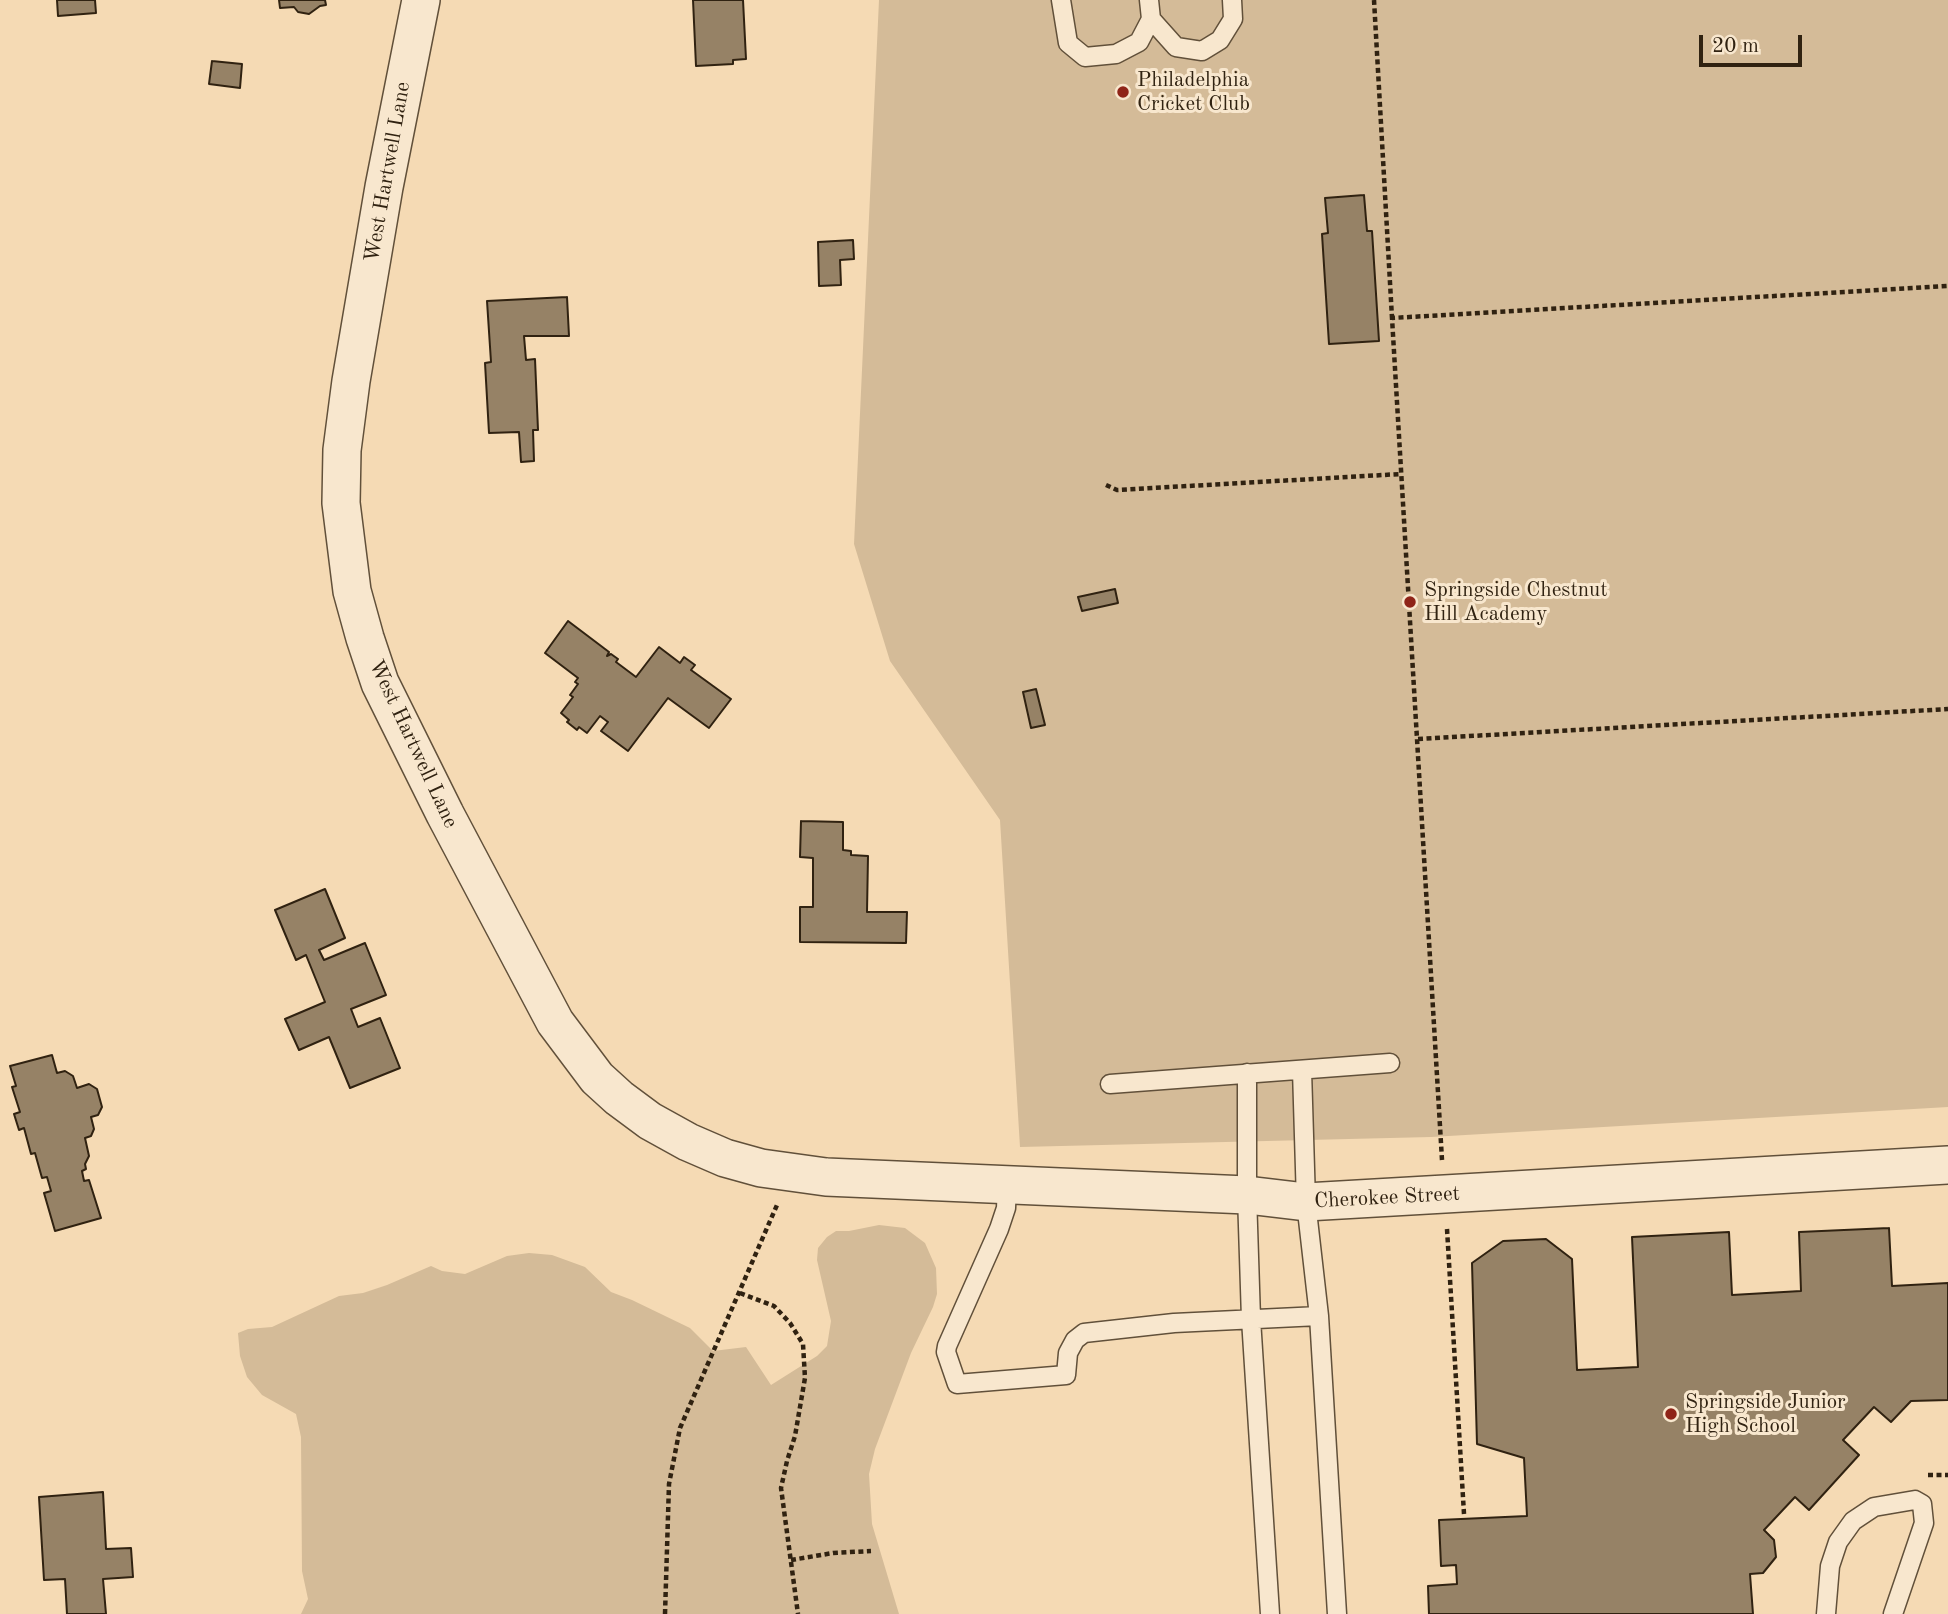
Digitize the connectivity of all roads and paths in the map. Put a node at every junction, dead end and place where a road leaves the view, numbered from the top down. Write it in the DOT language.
graph roads {
  1 [pos="421,0"];
  2 [pos="1061,0"];
  3 [pos="1149,0"];
  4 [pos="1232,0"];
  5 [pos="1374,0"];
  6 [pos="1151,19"];
  7 [pos="1948,286"];
  8 [pos="1392,318"];
  9 [pos="1402,474"];
  10 [pos="1106,485"];
  11 [pos="1948,709"];
  12 [pos="1417,739"];
  13 [pos="1390,1063"];
  14 [pos="1302,1070"];
  15 [pos="1247,1073"];
  16 [pos="1110,1083"];
  17 [pos="1443,1164"];
  18 [pos="1948,1165"];
  19 [pos="808,1175"];
  20 [pos="1007,1184"];
  21 [pos="1247,1195"];
  22 [pos="1306,1202"];
  23 [pos="1447,1227"];
  24 [pos="740,1293"];
  25 [pos="1319,1316"];
  26 [pos="1251,1319"];
  27 [pos="1464,1514"];
  28 [pos="871,1551"];
  29 [pos="791,1560"];
  30 [pos="666,1614"];
  31 [pos="798,1614"];
  32 [pos="1270,1614"];
  33 [pos="1337,1614"];
  34 [pos="1826,1614"];
  35 [pos="1893,1614"];
  1 -- 19 [label="street, West Hartwell Lane"];
  2 -- 6 [label="lane"];
  3 -- 6 [label="lane"];
  4 -- 6 [label="lane"];
  5 -- 8 [label="path"];
  7 -- 8 [label="path"];
  8 -- 9 [label="path"];
  9 -- 10 [label="path"];
  9 -- 12 [label="path"];
  11 -- 12 [label="path"];
  12 -- 17 [label="path"];
  13 -- 14 [label="lane"];
  14 -- 15 [label="lane"];
  14 -- 22 [label="lane"];
  15 -- 16 [label="lane"];
  15 -- 21 [label="lane"];
  18 -- 22 [label="street, Cherokee Street"];
  19 -- 20 [label="street, Cherokee Street"];
  19 -- 24 [label="path"];
  20 -- 21 [label="street, Cherokee Street"];
  20 -- 26 [label="lane"];
  21 -- 22 [label="street, Cherokee Street"];
  21 -- 26 [label="lane"];
  22 -- 25 [label="lane"];
  23 -- 27 [label="path"];
  24 -- 29 [label="path"];
  24 -- 30 [label="path"];
  25 -- 26 [label="lane"];
  25 -- 33 [label="lane"];
  26 -- 32 [label="lane"];
  28 -- 29 [label="path"];
  29 -- 31 [label="path"];
  34 -- 35 [label="lane"];
}
